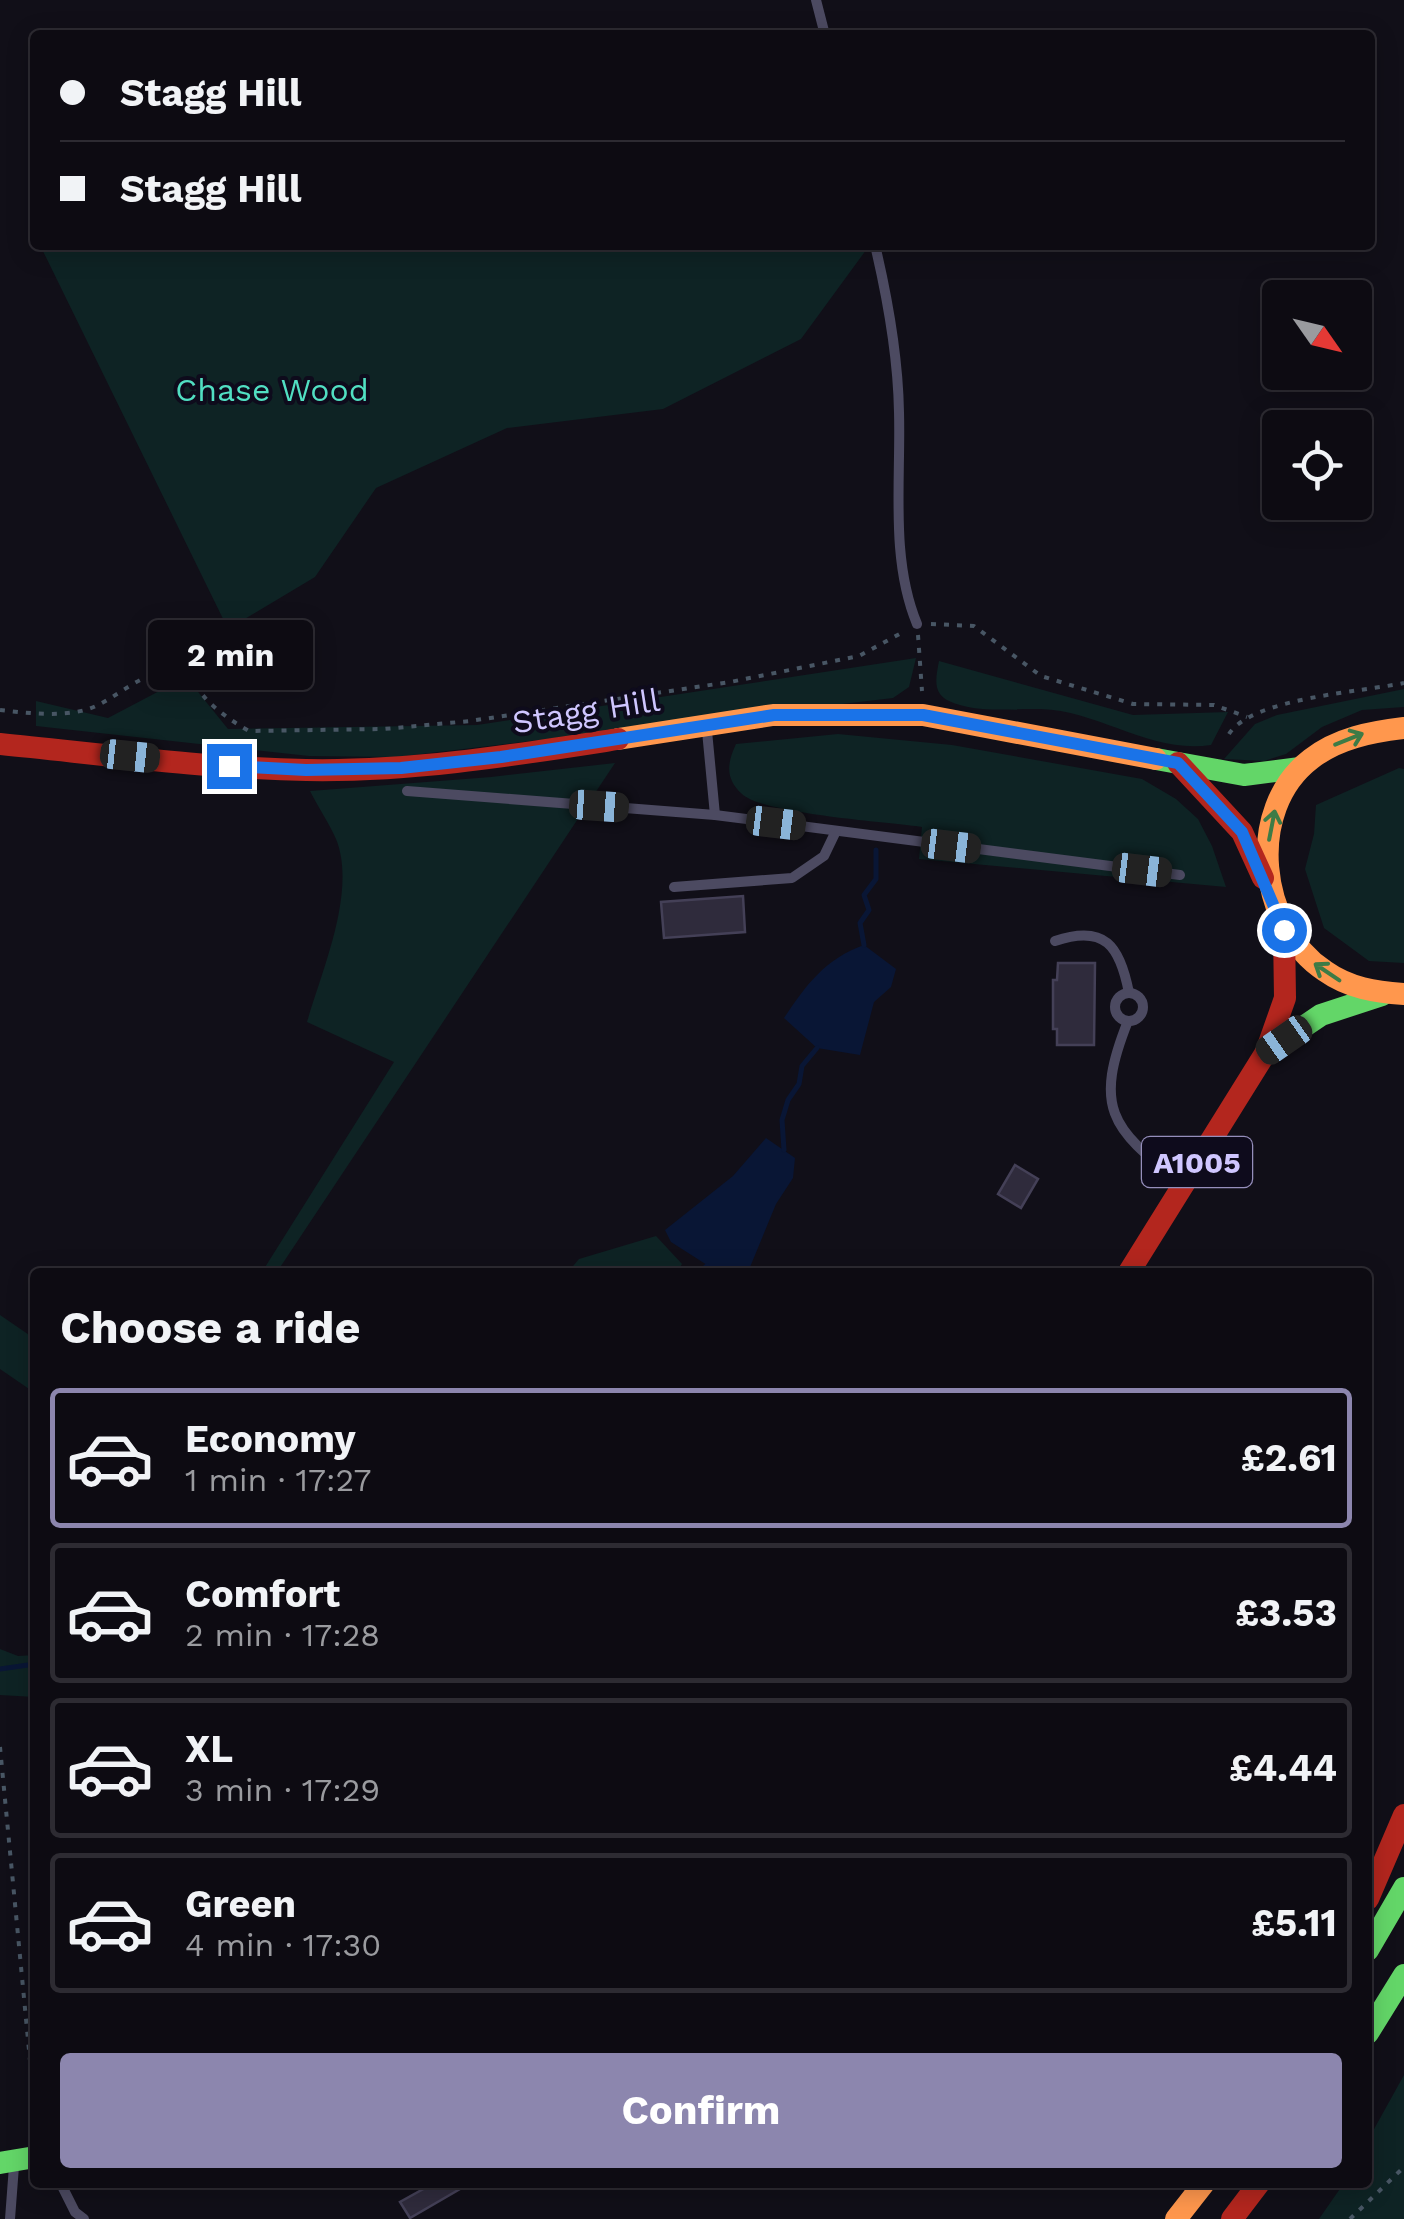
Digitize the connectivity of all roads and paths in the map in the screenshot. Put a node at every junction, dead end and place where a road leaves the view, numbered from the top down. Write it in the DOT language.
graph roads {
  1 [pos="816,0"];
  2 [pos="824,30"];
  3 [pos="876,250"];
  4 [pos="918,624"];
  5 [pos="1404,683"];
  6 [pos="0,710"];
  7 [pos="923,715"];
  8 [pos="1246,717"];
  9 [pos="706,725"];
  10 [pos="1404,728"];
  11 [pos="1229,734"];
  12 [pos="0,744"];
  13 [pos="1178,763"];
  14 [pos="1300,768"];
  15 [pos="407,791"];
  16 [pos="715,814"];
  17 [pos="836,831"];
  18 [pos="1180,875"];
  19 [pos="674,887"];
  20 [pos="1270,891"];
  21 [pos="1284,930"];
  22 [pos="1055,941"];
  23 [pos="1129,993"];
  24 [pos="1393,994"];
  25 [pos="1128,1022"];
  26 [pos="1266,1052"];
  27 [pos="1184,1184"];
  28 [pos="1132,1268"];
  29 [pos="0,1747"];
  30 [pos="1404,1815"];
  31 [pos="1404,1888"];
  32 [pos="1372,1890"];
  33 [pos="1372,1943"];
  34 [pos="1404,1974"];
  35 [pos="1404,2006"];
  36 [pos="1372,2026"];
  37 [pos="1372,2042"];
  38 [pos="30,2060"];
  39 [pos="16,2160"];
  40 [pos="1404,2167"];
  41 [pos="63,2188"];
  42 [pos="1201,2188"];
  43 [pos="1255,2188"];
  44 [pos="10,2219"];
  45 [pos="84,2219"];
  46 [pos="1176,2219"];
  47 [pos="1232,2219"];
  48 [pos="1350,2219"];
  1 -- 2 [label="lane"];
  3 -- 4 [label="lane"];
  4 -- 6 [label="path"];
  4 -- 7 [label="path"];
  4 -- 8 [label="path"];
  5 -- 8 [label="path"];
  7 -- 9 [label="main road, Stagg Hill"];
  7 -- 13 [label="main road, Stagg Hill"];
  8 -- 11 [label="path"];
  9 -- 12 [label="main road, Stagg Hill"];
  9 -- 16 [label="lane"];
  14 -- 10 [label="main road, one-way"];
  13 -- 14 [label="main road, Stagg Hill"];
  13 -- 20 [label="main road"];
  20 -- 14 [label="main road, one-way"];
  15 -- 16 [label="lane"];
  16 -- 17 [label="lane"];
  17 -- 18 [label="lane"];
  17 -- 19 [label="lane"];
  20 -- 21 [label="main road"];
  24 -- 21 [label="main road, one-way"];
  21 -- 26 [label="main road, A1005"];
  22 -- 23 [label="lane"];
  23 -- 25 [label="lane"];
  23 -- 25 [label="lane"];
  24 -- 26 [label="main road, A1005"];
  25 -- 27 [label="lane"];
  26 -- 27 [label="main road, A1005"];
  27 -- 28 [label="main road, A1005"];
  29 -- 38 [label="path"];
  30 -- 32 [label="main road"];
  31 -- 33 [label="main road"];
  34 -- 36 [label="main road"];
  35 -- 37 [label="main road"];
  39 -- 44 [label="lane"];
  40 -- 48 [label="path"];
  41 -- 45 [label="lane"];
  42 -- 46 [label="main road"];
  43 -- 47 [label="main road"];
}
